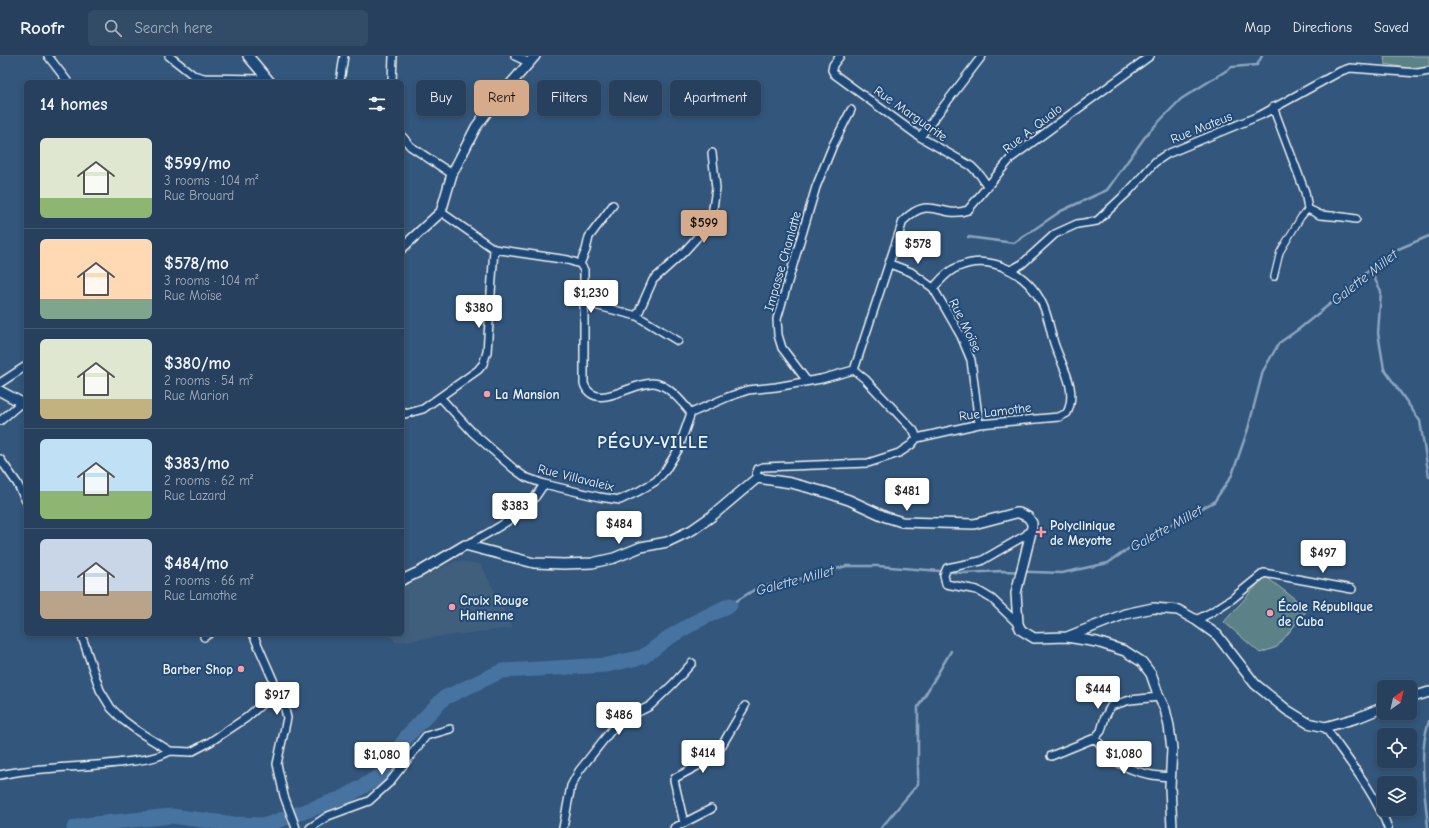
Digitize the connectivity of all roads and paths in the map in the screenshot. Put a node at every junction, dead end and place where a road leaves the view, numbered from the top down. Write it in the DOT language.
graph roads {
  1 [pos="48,56"];
  2 [pos="168,56"];
  3 [pos="248,56"];
  4 [pos="344,56"];
  5 [pos="393,56"];
  6 [pos="515,56"];
  7 [pos="840,56"];
  8 [pos="982,56"];
  9 [pos="1150,56"];
  10 [pos="532,59"];
  11 [pos="1429,72"];
  12 [pos="66,80"];
  13 [pos="269,80"];
  14 [pos="340,80"];
  15 [pos="392,80"];
  16 [pos="1273,107"];
  17 [pos="851,110"];
  18 [pos="920,137"];
  19 [pos="404,138"];
  20 [pos="712,153"];
  21 [pos="452,174"];
  22 [pos="988,187"];
  23 [pos="613,205"];
  24 [pos="1308,209"];
  25 [pos="441,212"];
  26 [pos="1356,219"];
  27 [pos="404,246"];
  28 [pos="494,249"];
  29 [pos="580,264"];
  30 [pos="890,264"];
  31 [pos="1012,270"];
  32 [pos="1274,277"];
  33 [pos="933,288"];
  34 [pos="583,302"];
  35 [pos="637,316"];
  36 [pos="678,341"];
  37 [pos="24,367"];
  38 [pos="854,370"];
  39 [pos="807,381"];
  40 [pos="0,383"];
  41 [pos="0,391"];
  42 [pos="440,397"];
  43 [pos="24,404"];
  44 [pos="404,413"];
  45 [pos="691,413"];
  46 [pos="0,421"];
  47 [pos="979,424"];
  48 [pos="917,438"];
  49 [pos="0,459"];
  50 [pos="757,478"];
  51 [pos="544,484"];
  52 [pos="24,497"];
  53 [pos="1032,528"];
  54 [pos="465,545"];
  55 [pos="404,579"];
  56 [pos="1352,589"];
  57 [pos="1196,620"];
  58 [pos="1018,624"];
  59 [pos="82,636"];
  60 [pos="254,636"];
  61 [pos="1067,637"];
  62 [pos="692,663"];
  63 [pos="278,690"];
  64 [pos="1429,692"];
  65 [pos="1417,696"];
  66 [pos="1159,697"];
  67 [pos="745,706"];
  68 [pos="1377,710"];
  69 [pos="1325,727"];
  70 [pos="450,729"];
  71 [pos="1095,738"];
  72 [pos="170,751"];
  73 [pos="1052,756"];
  74 [pos="0,774"];
  75 [pos="1171,777"];
  76 [pos="712,809"];
  77 [pos="684,823"];
  78 [pos="296,828"];
  79 [pos="310,828"];
  80 [pos="564,828"];
  81 [pos="674,828"];
  82 [pos="1172,828"];
  83 [pos="1388,828"];
  1 -- 12 [label="street"];
  2 -- 13 [label="street"];
  3 -- 13 [label="street"];
  4 -- 14 [label="street"];
  5 -- 15 [label="street"];
  6 -- 10 [label="street"];
  7 -- 18 [label="street, Rue Marguarite"];
  8 -- 18 [label="street"];
  9 -- 22 [label="street, Rue A. Qualo"];
  10 -- 21 [label="street"];
  11 -- 16 [label="street, Rue Mateus"];
  16 -- 24 [label="street"];
  16 -- 31 [label="street, Rue Mateus"];
  17 -- 39 [label="street, Impasse Chanlatte"];
  18 -- 22 [label="street, Rue Marguarite"];
  19 -- 21 [label="street"];
  20 -- 35 [label="street"];
  21 -- 25 [label="street"];
  22 -- 30 [label="street, Rue A. Qualo"];
  23 -- 29 [label="street"];
  24 -- 26 [label="street"];
  24 -- 32 [label="street"];
  25 -- 27 [label="street"];
  25 -- 28 [label="street"];
  28 -- 29 [label="street"];
  28 -- 42 [label="street"];
  29 -- 34 [label="street"];
  30 -- 33 [label="street, Rue Moïse"];
  30 -- 38 [label="street, Rue A. Qualo"];
  31 -- 33 [label="street"];
  31 -- 47 [label="street, Rue Lamothe"];
  33 -- 47 [label="street, Rue Moïse"];
  34 -- 35 [label="street"];
  34 -- 45 [label="street"];
  35 -- 36 [label="street"];
  37 -- 40 [label="street"];
  38 -- 39 [label="street"];
  38 -- 48 [label="street"];
  39 -- 45 [label="street"];
  41 -- 43 [label="street"];
  42 -- 44 [label="street"];
  42 -- 51 [label="street, Rue Villavaleix"];
  43 -- 46 [label="street"];
  45 -- 51 [label="street, Rue Villavaleix"];
  47 -- 48 [label="street, Rue Lamothe"];
  48 -- 50 [label="street, Rue Lamothe"];
  49 -- 52 [label="street"];
  50 -- 53 [label="street"];
  50 -- 54 [label="street, Rue Lamothe"];
  51 -- 54 [label="street"];
  53 -- 58 [label="street"];
  53 -- 58 [label="street"];
  54 -- 55 [label="street"];
  56 -- 57 [label="street"];
  57 -- 61 [label="street"];
  57 -- 69 [label="street"];
  58 -- 61 [label="street"];
  59 -- 72 [label="street"];
  60 -- 63 [label="street"];
  61 -- 66 [label="street"];
  62 -- 80 [label="street"];
  63 -- 72 [label="street"];
  63 -- 78 [label="street"];
  64 -- 65 [label="street"];
  66 -- 71 [label="street"];
  66 -- 75 [label="street"];
  67 -- 77 [label="street"];
  68 -- 69 [label="street"];
  69 -- 83 [label="street"];
  70 -- 79 [label="street"];
  71 -- 73 [label="street"];
  71 -- 75 [label="street"];
  72 -- 74 [label="street"];
  75 -- 82 [label="street"];
  76 -- 77 [label="street"];
  77 -- 81 [label="street"];
}
